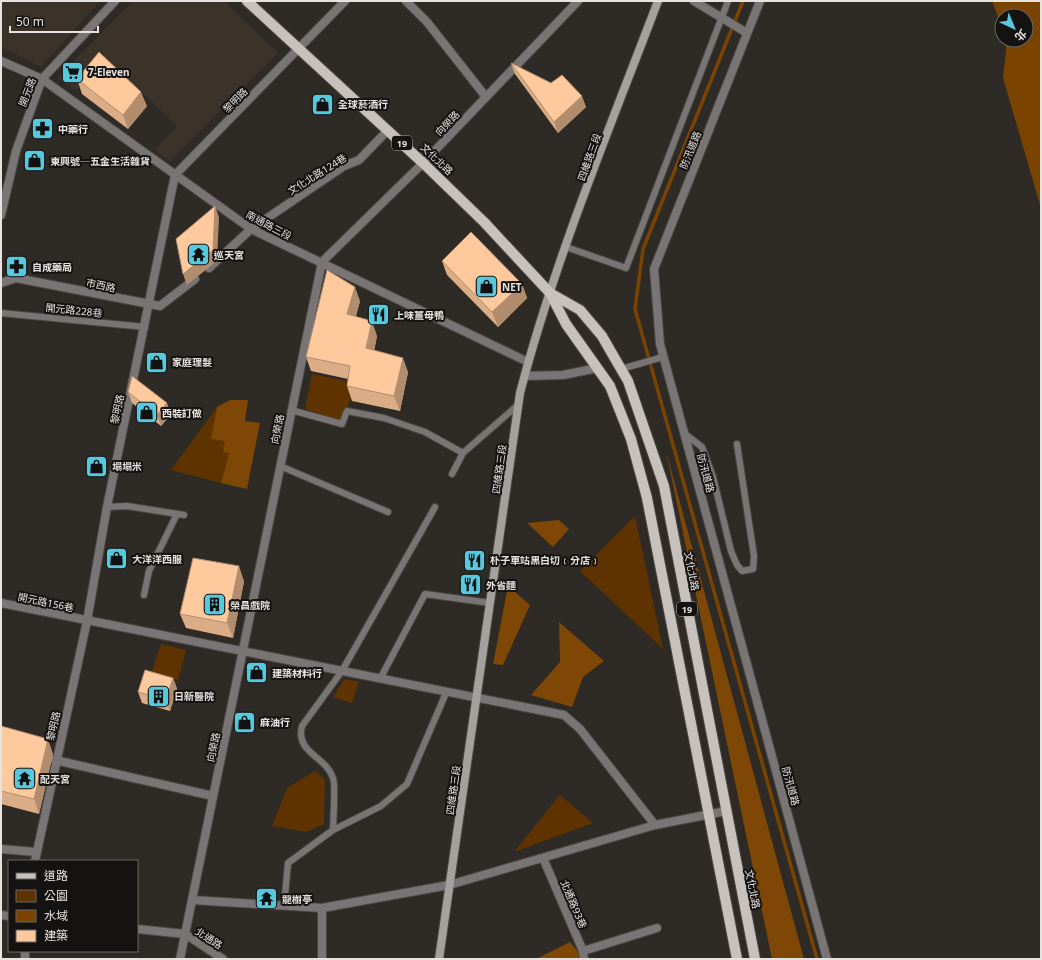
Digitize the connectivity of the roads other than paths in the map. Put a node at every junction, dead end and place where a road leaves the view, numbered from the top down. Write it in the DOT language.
graph roads {
  1 [pos="115,1"];
  2 [pos="247,1"];
  3 [pos="345,1"];
  4 [pos="406,1"];
  5 [pos="578,1"];
  6 [pos="658,1"];
  7 [pos="694,1"];
  8 [pos="728,1"];
  9 [pos="760,1"];
  10 [pos="722,18"];
  11 [pos="747,33"];
  12 [pos="300,49"];
  13 [pos="1,61"];
  14 [pos="42,79"];
  15 [pos="486,97"];
  16 [pos="388,130"];
  17 [pos="423,163"];
  18 [pos="175,175"];
  19 [pos="1,215"];
  20 [pos="251,229"];
  21 [pos="566,247"];
  22 [pos="322,262"];
  23 [pos="1,282"];
  24 [pos="550,293"];
  25 [pos="149,306"];
  26 [pos="1,313"];
  27 [pos="145,327"];
  28 [pos="663,357"];
  29 [pos="528,362"];
  30 [pos="598,368"];
  31 [pos="621,369"];
  32 [pos="524,376"];
  33 [pos="519,404"];
  34 [pos="291,410"];
  35 [pos="685,434"];
  36 [pos="737,444"];
  37 [pos="463,453"];
  38 [pos="280,466"];
  39 [pos="452,474"];
  40 [pos="107,506"];
  41 [pos="436,507"];
  42 [pos="388,512"];
  43 [pos="177,514"];
  44 [pos="184,515"];
  45 [pos="144,595"];
  46 [pos="1,603"];
  47 [pos="490,603"];
  48 [pos="88,621"];
  49 [pos="243,651"];
  50 [pos="342,671"];
  51 [pos="380,679"];
  52 [pos="446,693"];
  53 [pos="476,699"];
  54 [pos="56,760"];
  55 [pos="213,796"];
  56 [pos="726,811"];
  57 [pos="709,814"];
  58 [pos="655,825"];
  59 [pos="333,830"];
  60 [pos="1,850"];
  61 [pos="36,857"];
  62 [pos="543,858"];
  63 [pos="449,885"];
  64 [pos="192,900"];
  65 [pos="284,906"];
  66 [pos="322,908"];
  67 [pos="657,928"];
  68 [pos="138,929"];
  69 [pos="185,934"];
  70 [pos="583,955"];
  71 [pos="180,959"];
  72 [pos="223,959"];
  73 [pos="322,959"];
  74 [pos="439,959"];
  75 [pos="737,959"];
  76 [pos="754,959"];
  77 [pos="827,959"];
  1 -- 14 [label="street, 開元路"];
  2 -- 12 [label="main road, 文化北路 / 19"];
  3 -- 12 [label="street, 黎明路"];
  4 -- 15 [label="street"];
  5 -- 15 [label="street, 向榮路"];
  6 -- 21 [label="street, 四維路三段"];
  7 -- 10 [label="street"];
  8 -- 10 [label="lane"];
  9 -- 11 [label="street, 防汛道路"];
  10 -- 11 [label="street"];
  10 -- 21 [label="lane"];
  11 -- 28 [label="street, 防汛道路"];
  12 -- 16 [label="main road, 文化北路 / 19"];
  12 -- 18 [label="street, 黎明路"];
  13 -- 14 [label="street, 南通路三段"];
  14 -- 18 [label="street, 南通路三段"];
  14 -- 19 [label="street, 開元路"];
  15 -- 17 [label="street, 向榮路"];
  16 -- 17 [label="main road, 文化北路 / 19"];
  16 -- 20 [label="street, 文化北路124巷"];
  17 -- 22 [label="street, 向榮路"];
  17 -- 24 [label="main road, 文化北路 / 19"];
  18 -- 20 [label="street, 南通路三段"];
  18 -- 25 [label="street, 黎明路"];
  20 -- 22 [label="street, 南通路三段"];
  20 -- 25 [label="street, 文化北路124巷"];
  21 -- 24 [label="street, 四維路三段"];
  22 -- 29 [label="street, 南通路三段"];
  22 -- 34 [label="street, 向榮路"];
  23 -- 25 [label="street, 市西路"];
  24 -- 29 [label="street, 四維路三段"];
  24 -- 30 [label="main road, 文化北路 / 19"];
  24 -- 31 [label="main road, 文化北路 / 19"];
  25 -- 27 [label="street, 黎明路"];
  26 -- 27 [label="lane, 開元路228巷"];
  27 -- 40 [label="street, 黎明路"];
  28 -- 31 [label="lane"];
  28 -- 35 [label="street, 防汛道路"];
  29 -- 32 [label="street, 四維路三段"];
  30 -- 32 [label="street"];
  30 -- 57 [label="main road, 文化北路 / 19"];
  31 -- 56 [label="main road, 文化北路 / 19"];
  32 -- 33 [label="street, 四維路三段"];
  33 -- 37 [label="lane"];
  33 -- 47 [label="street, 四維路三段"];
  34 -- 37 [label="lane"];
  34 -- 38 [label="street, 向榮路"];
  35 -- 36 [label="lane"];
  35 -- 77 [label="street, 防汛道路"];
  37 -- 39 [label="lane"];
  38 -- 42 [label="lane"];
  38 -- 49 [label="street, 向榮路"];
  40 -- 43 [label="lane"];
  40 -- 48 [label="street, 黎明路"];
  41 -- 50 [label="lane"];
  43 -- 44 [label="lane"];
  43 -- 45 [label="lane"];
  46 -- 48 [label="street, 開元路156巷"];
  47 -- 51 [label="lane"];
  47 -- 53 [label="street, 四維路三段"];
  48 -- 49 [label="street, 開元路156巷"];
  48 -- 54 [label="street, 黎明路"];
  49 -- 50 [label="street, 開元路156巷"];
  49 -- 55 [label="street, 向榮路"];
  50 -- 51 [label="street, 開元路156巷"];
  50 -- 59 [label="lane"];
  51 -- 52 [label="street, 開元路156巷"];
  52 -- 53 [label="street, 開元路156巷"];
  52 -- 59 [label="lane"];
  53 -- 58 [label="street, 開元路156巷"];
  53 -- 63 [label="street, 四維路三段"];
  54 -- 55 [label="street"];
  54 -- 61 [label="street, 黎明路"];
  55 -- 64 [label="street, 向榮路"];
  56 -- 57 [label="street"];
  56 -- 76 [label="main road, 文化北路 / 19"];
  57 -- 58 [label="street"];
  57 -- 75 [label="main road, 文化北路 / 19"];
  58 -- 62 [label="street"];
  59 -- 65 [label="lane"];
  60 -- 61 [label="street"];
  62 -- 63 [label="street"];
  62 -- 70 [label="street, 北通路93巷"];
  63 -- 66 [label="street"];
  63 -- 74 [label="street, 四維路三段"];
  64 -- 65 [label="street"];
  64 -- 69 [label="street, 向榮路"];
  65 -- 66 [label="street"];
  66 -- 73 [label="street"];
  67 -- 70 [label="street"];
  68 -- 69 [label="street, 北通路"];
  69 -- 71 [label="street, 向榮路"];
  69 -- 72 [label="street, 北通路"];
}
